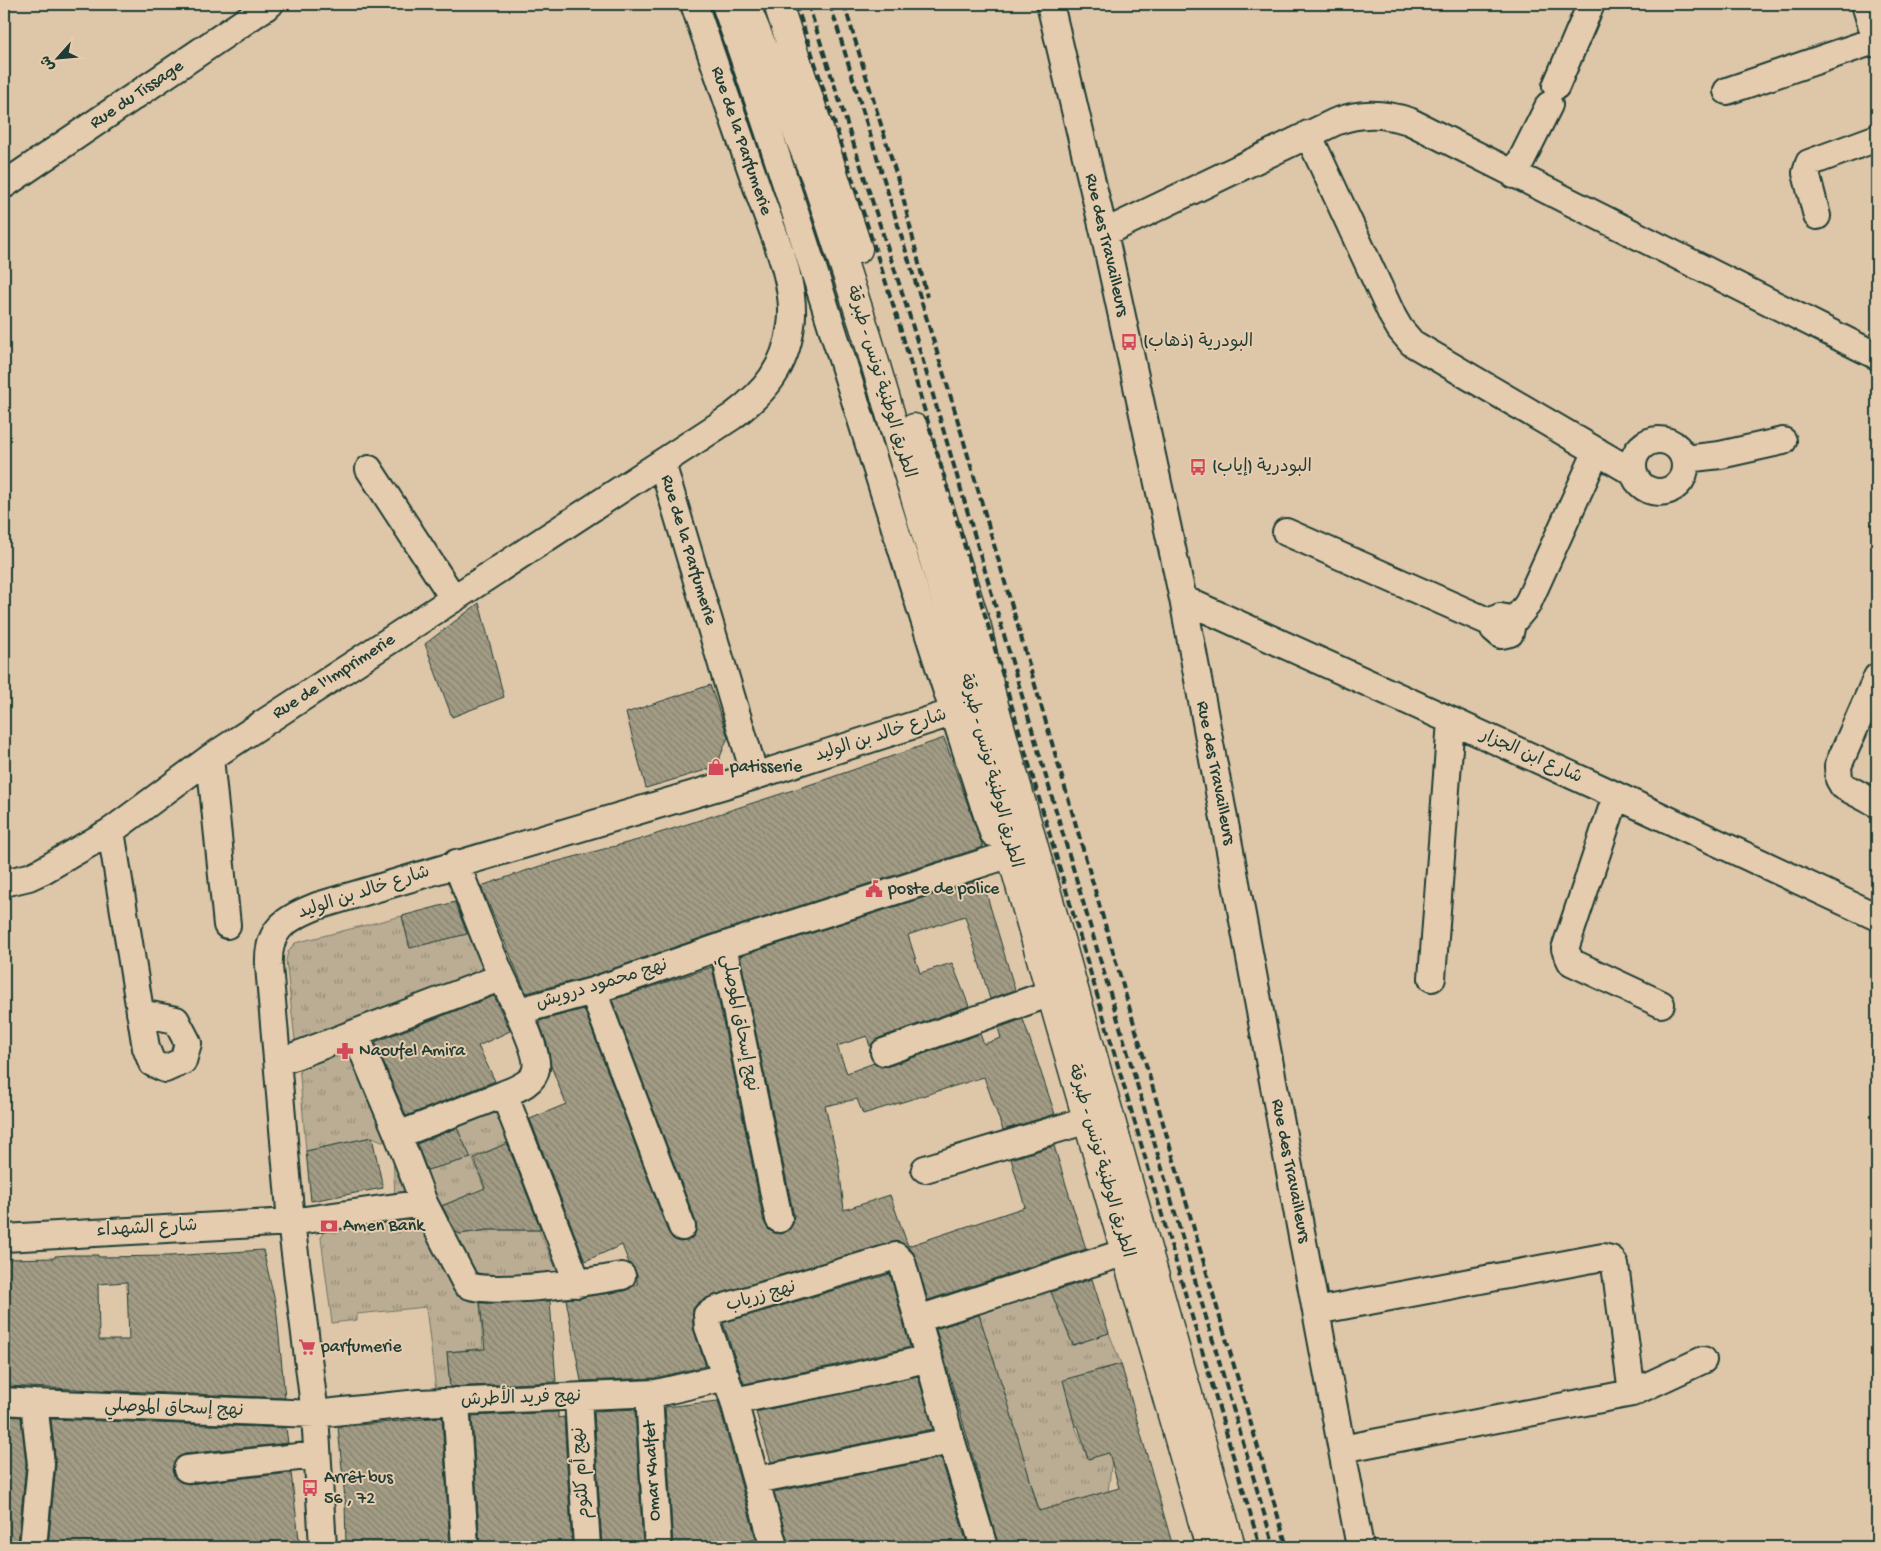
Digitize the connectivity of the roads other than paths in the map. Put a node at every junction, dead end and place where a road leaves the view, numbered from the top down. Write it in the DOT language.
graph roads {
  1 [pos="270,4"];
  2 [pos="694,4"];
  3 [pos="725,4"];
  4 [pos="745,4"];
  5 [pos="778,4"];
  6 [pos="1050,4"];
  7 [pos="1591,4"];
  8 [pos="1865,4"];
  9 [pos="1877,42"];
  10 [pos="1727,91"];
  11 [pos="1308,134"];
  12 [pos="1877,138"];
  13 [pos="1514,175"];
  14 [pos="4,186"];
  15 [pos="1817,216"];
  16 [pos="1104,233"];
  17 [pos="1877,356"];
  18 [pos="1782,441"];
  19 [pos="1596,451"];
  20 [pos="1685,459"];
  21 [pos="662,463"];
  22 [pos="369,469"];
  23 [pos="1634,473"];
  24 [pos="1286,532"];
  25 [pos="454,599"];
  26 [pos="1183,599"];
  27 [pos="1877,677"];
  28 [pos="972,706"];
  29 [pos="1451,721"];
  30 [pos="210,758"];
  31 [pos="755,776"];
  32 [pos="1616,796"];
  33 [pos="1877,804"];
  34 [pos="111,831"];
  35 [pos="1006,855"];
  36 [pos="456,863"];
  37 [pos="4,883"];
  38 [pos="1877,917"];
  39 [pos="226,925"];
  40 [pos="723,946"];
  41 [pos="502,976"];
  42 [pos="1432,978"];
  43 [pos="593,991"];
  44 [pos="1046,994"];
  45 [pos="1661,1004"];
  46 [pos="519,1011"];
  47 [pos="140,1013"];
  48 [pos="355,1033"];
  49 [pos="884,1052"];
  50 [pos="279,1062"];
  51 [pos="504,1094"];
  52 [pos="1084,1121"];
  53 [pos="398,1135"];
  54 [pos="925,1170"];
  55 [pos="424,1203"];
  56 [pos="779,1219"];
  57 [pos="291,1222"];
  58 [pos="682,1227"];
  59 [pos="4,1238"];
  60 [pos="1564,1247"];
  61 [pos="1123,1253"];
  62 [pos="622,1276"];
  63 [pos="578,1284"];
  64 [pos="1314,1303"];
  65 [pos="918,1319"];
  66 [pos="928,1358"];
  67 [pos="1703,1360"];
  68 [pos="730,1389"];
  69 [pos="649,1394"];
  70 [pos="1632,1394"];
  71 [pos="578,1398"];
  72 [pos="4,1401"];
  73 [pos="456,1401"];
  74 [pos="34,1403"];
  75 [pos="315,1414"];
  76 [pos="951,1441"];
  77 [pos="1342,1449"];
  78 [pos="317,1455"];
  79 [pos="187,1469"];
  80 [pos="756,1480"];
  81 [pos="33,1547"];
  82 [pos="323,1547"];
  83 [pos="465,1547"];
  84 [pos="587,1547"];
  85 [pos="658,1547"];
  86 [pos="774,1547"];
  87 [pos="984,1547"];
  88 [pos="1196,1547"];
  89 [pos="1210,1547"];
  90 [pos="1231,1547"];
  91 [pos="1360,1547"];
  1 -- 14 [label="street, Rue du Tissage"];
  2 -- 21 [label="street, Rue de la Parfumerie"];
  3 -- 28 [label="street"];
  4 -- 28 [label="main road, الطريق الوطنية تونس - طبرقة"];
  5 -- 28 [label="main road, الطريق الوطنية تونس - طبرقة"];
  6 -- 16 [label="street, Rue des Travailleurs"];
  7 -- 13 [label="street"];
  8 -- 9 [label="street"];
  9 -- 10 [label="street"];
  11 -- 13 [label="street"];
  11 -- 16 [label="street"];
  11 -- 19 [label="street"];
  12 -- 15 [label="street"];
  13 -- 17 [label="street"];
  16 -- 26 [label="street, Rue des Travailleurs"];
  18 -- 20 [label="street"];
  19 -- 23 [label="street"];
  19 -- 24 [label="street"];
  20 -- 23 [label="street"];
  20 -- 23 [label="street"];
  21 -- 25 [label="street, Rue de l'Imprimerie"];
  21 -- 31 [label="street, Rue de la Parfumerie"];
  22 -- 25 [label="street"];
  25 -- 30 [label="street, Rue de l'Imprimerie"];
  26 -- 29 [label="street, شارع ابن الجزار"];
  26 -- 64 [label="street, Rue des Travailleurs"];
  27 -- 33 [label="street"];
  28 -- 31 [label="street, شارع خالد بن الوليد"];
  28 -- 35 [label="main road, الطريق الوطنية تونس - طبرقة"];
  28 -- 90 [label="main road, الطريق الوطنية تونس - طبرقة"];
  29 -- 32 [label="street, شارع ابن الجزار"];
  29 -- 42 [label="street"];
  30 -- 34 [label="street, Rue de l'Imprimerie"];
  30 -- 39 [label="street"];
  31 -- 36 [label="street, شارع خالد بن الوليد"];
  32 -- 38 [label="street, شارع ابن الجزار"];
  32 -- 45 [label="street"];
  34 -- 37 [label="street, Rue de l'Imprimerie"];
  34 -- 47 [label="street"];
  35 -- 40 [label="street, نهج إسحاق الموصلي"];
  35 -- 44 [label="main road, الطريق الوطنية تونس - طبرقة"];
  36 -- 41 [label="street, نهج محمود درويش"];
  36 -- 50 [label="street, شارع خالد بن الوليد"];
  40 -- 43 [label="street, نهج محمود درويش"];
  40 -- 56 [label="street, نهج إسحاق الموصلي"];
  41 -- 46 [label="street, نهج محمود درويش"];
  41 -- 48 [label="street"];
  43 -- 46 [label="street, نهج محمود درويش"];
  43 -- 58 [label="street"];
  44 -- 49 [label="street"];
  44 -- 52 [label="main road, الطريق الوطنية تونس - طبرقة"];
  46 -- 51 [label="street"];
  48 -- 50 [label="street"];
  48 -- 53 [label="street"];
  50 -- 57 [label="street, شارع خالد بن الوليد"];
  51 -- 53 [label="street"];
  51 -- 63 [label="street"];
  52 -- 54 [label="street"];
  52 -- 61 [label="main road, الطريق الوطنية تونس - طبرقة"];
  53 -- 55 [label="street"];
  55 -- 57 [label="street, شارع الشهداء"];
  55 -- 63 [label="street"];
  57 -- 59 [label="street, شارع الشهداء"];
  57 -- 75 [label="street, شارع خالد بن الوليد"];
  60 -- 64 [label="street"];
  61 -- 65 [label="street"];
  61 -- 88 [label="street"];
  61 -- 89 [label="main road, الطريق الوطنية تونس - طبرقة"];
  62 -- 63 [label="street"];
  64 -- 70 [label="street"];
  64 -- 77 [label="street, Rue des Travailleurs"];
  65 -- 66 [label="street"];
  65 -- 68 [label="street, نهج زرياب"];
  66 -- 68 [label="street, نهج فريد الأطرش"];
  66 -- 76 [label="street"];
  67 -- 70 [label="street"];
  68 -- 69 [label="street, نهج فريد الأطرش"];
  68 -- 80 [label="street, نهج زرياب"];
  69 -- 71 [label="street, نهج فريد الأطرش"];
  69 -- 85 [label="street, Omar Khalfet"];
  70 -- 77 [label="street"];
  71 -- 73 [label="street, نهج فريد الأطرش"];
  71 -- 84 [label="street, نهج أم كلثوم"];
  72 -- 74 [label="street, نهج إسحاق الموصلي"];
  73 -- 75 [label="street, نهج فريد الأطرش"];
  73 -- 83 [label="street"];
  74 -- 75 [label="street, نهج إسحاق الموصلي"];
  74 -- 81 [label="street"];
  75 -- 78 [label="street, شارع خالد بن الوليد"];
  76 -- 80 [label="street"];
  76 -- 87 [label="street"];
  77 -- 91 [label="street, Rue des Travailleurs"];
  78 -- 79 [label="street"];
  78 -- 82 [label="street, شارع خالد بن الوليد"];
  80 -- 86 [label="street, نهج زرياب"];
}
